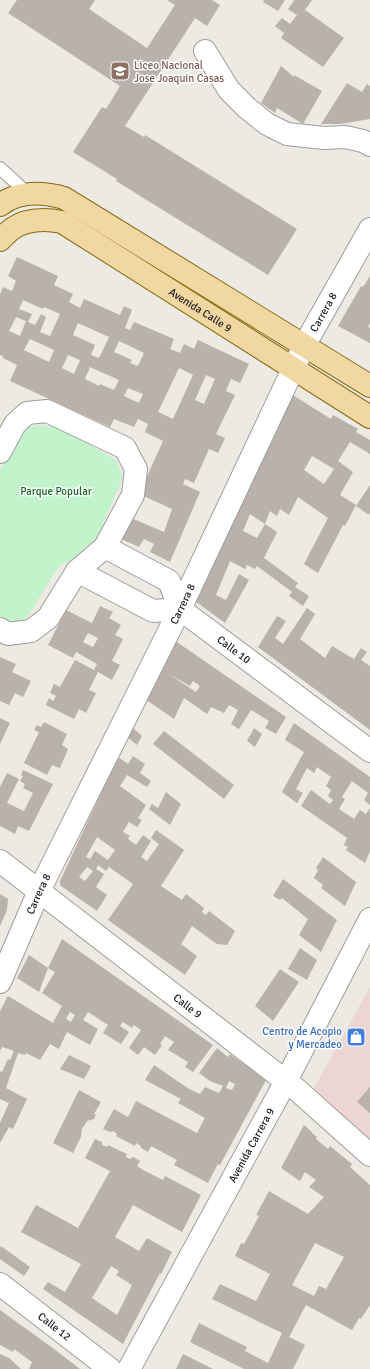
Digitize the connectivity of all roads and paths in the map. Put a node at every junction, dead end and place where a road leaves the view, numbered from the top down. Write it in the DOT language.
graph roads {
  1 [pos="206,52"];
  2 [pos="370,145"];
  3 [pos="0,168"];
  4 [pos="27,194"];
  5 [pos="0,205"];
  6 [pos="370,229"];
  7 [pos="0,240"];
  8 [pos="304,346"];
  9 [pos="293,369"];
  10 [pos="370,386"];
  11 [pos="370,417"];
  12 [pos="0,452"];
  13 [pos="106,547"];
  14 [pos="77,571"];
  15 [pos="180,609"];
  16 [pos="0,630"];
  17 [pos="370,750"];
  18 [pos="0,861"];
  19 [pos="39,891"];
  20 [pos="370,919"];
  21 [pos="370,947"];
  22 [pos="0,982"];
  23 [pos="291,1085"];
  24 [pos="370,1155"];
  25 [pos="0,1284"];
  26 [pos="110,1369"];
  27 [pos="130,1369"];
  28 [pos="145,1369"];
  1 -- 2 [label="street"];
  3 -- 4 [label="lane"];
  4 -- 5 [label="main road"];
  4 -- 8 [label="main road"];
  6 -- 8 [label="street, Carrera 8"];
  7 -- 9 [label="main road, Avenida Calle 9"];
  8 -- 9 [label="street, Carrera 8"];
  8 -- 10 [label="main road"];
  9 -- 11 [label="main road, Avenida Calle 9"];
  9 -- 15 [label="street, Carrera 8"];
  12 -- 13 [label="street"];
  13 -- 14 [label="street"];
  13 -- 15 [label="street"];
  14 -- 15 [label="street"];
  14 -- 16 [label="street"];
  15 -- 17 [label="street, Calle 10"];
  15 -- 19 [label="street, Carrera 8"];
  18 -- 19 [label="street, Calle 9"];
  19 -- 22 [label="street, Carrera 8"];
  19 -- 23 [label="street, Calle 9"];
  20 -- 23 [label="street, Avenida Carrera 9"];
  21 -- 23 [label="street, Avenida Carrera 9"];
  23 -- 24 [label="street, Calle 9"];
  23 -- 27 [label="street, Avenida Carrera 9"];
  23 -- 28 [label="street, Avenida Carrera 9"];
  25 -- 26 [label="street, Calle 12"];
}
